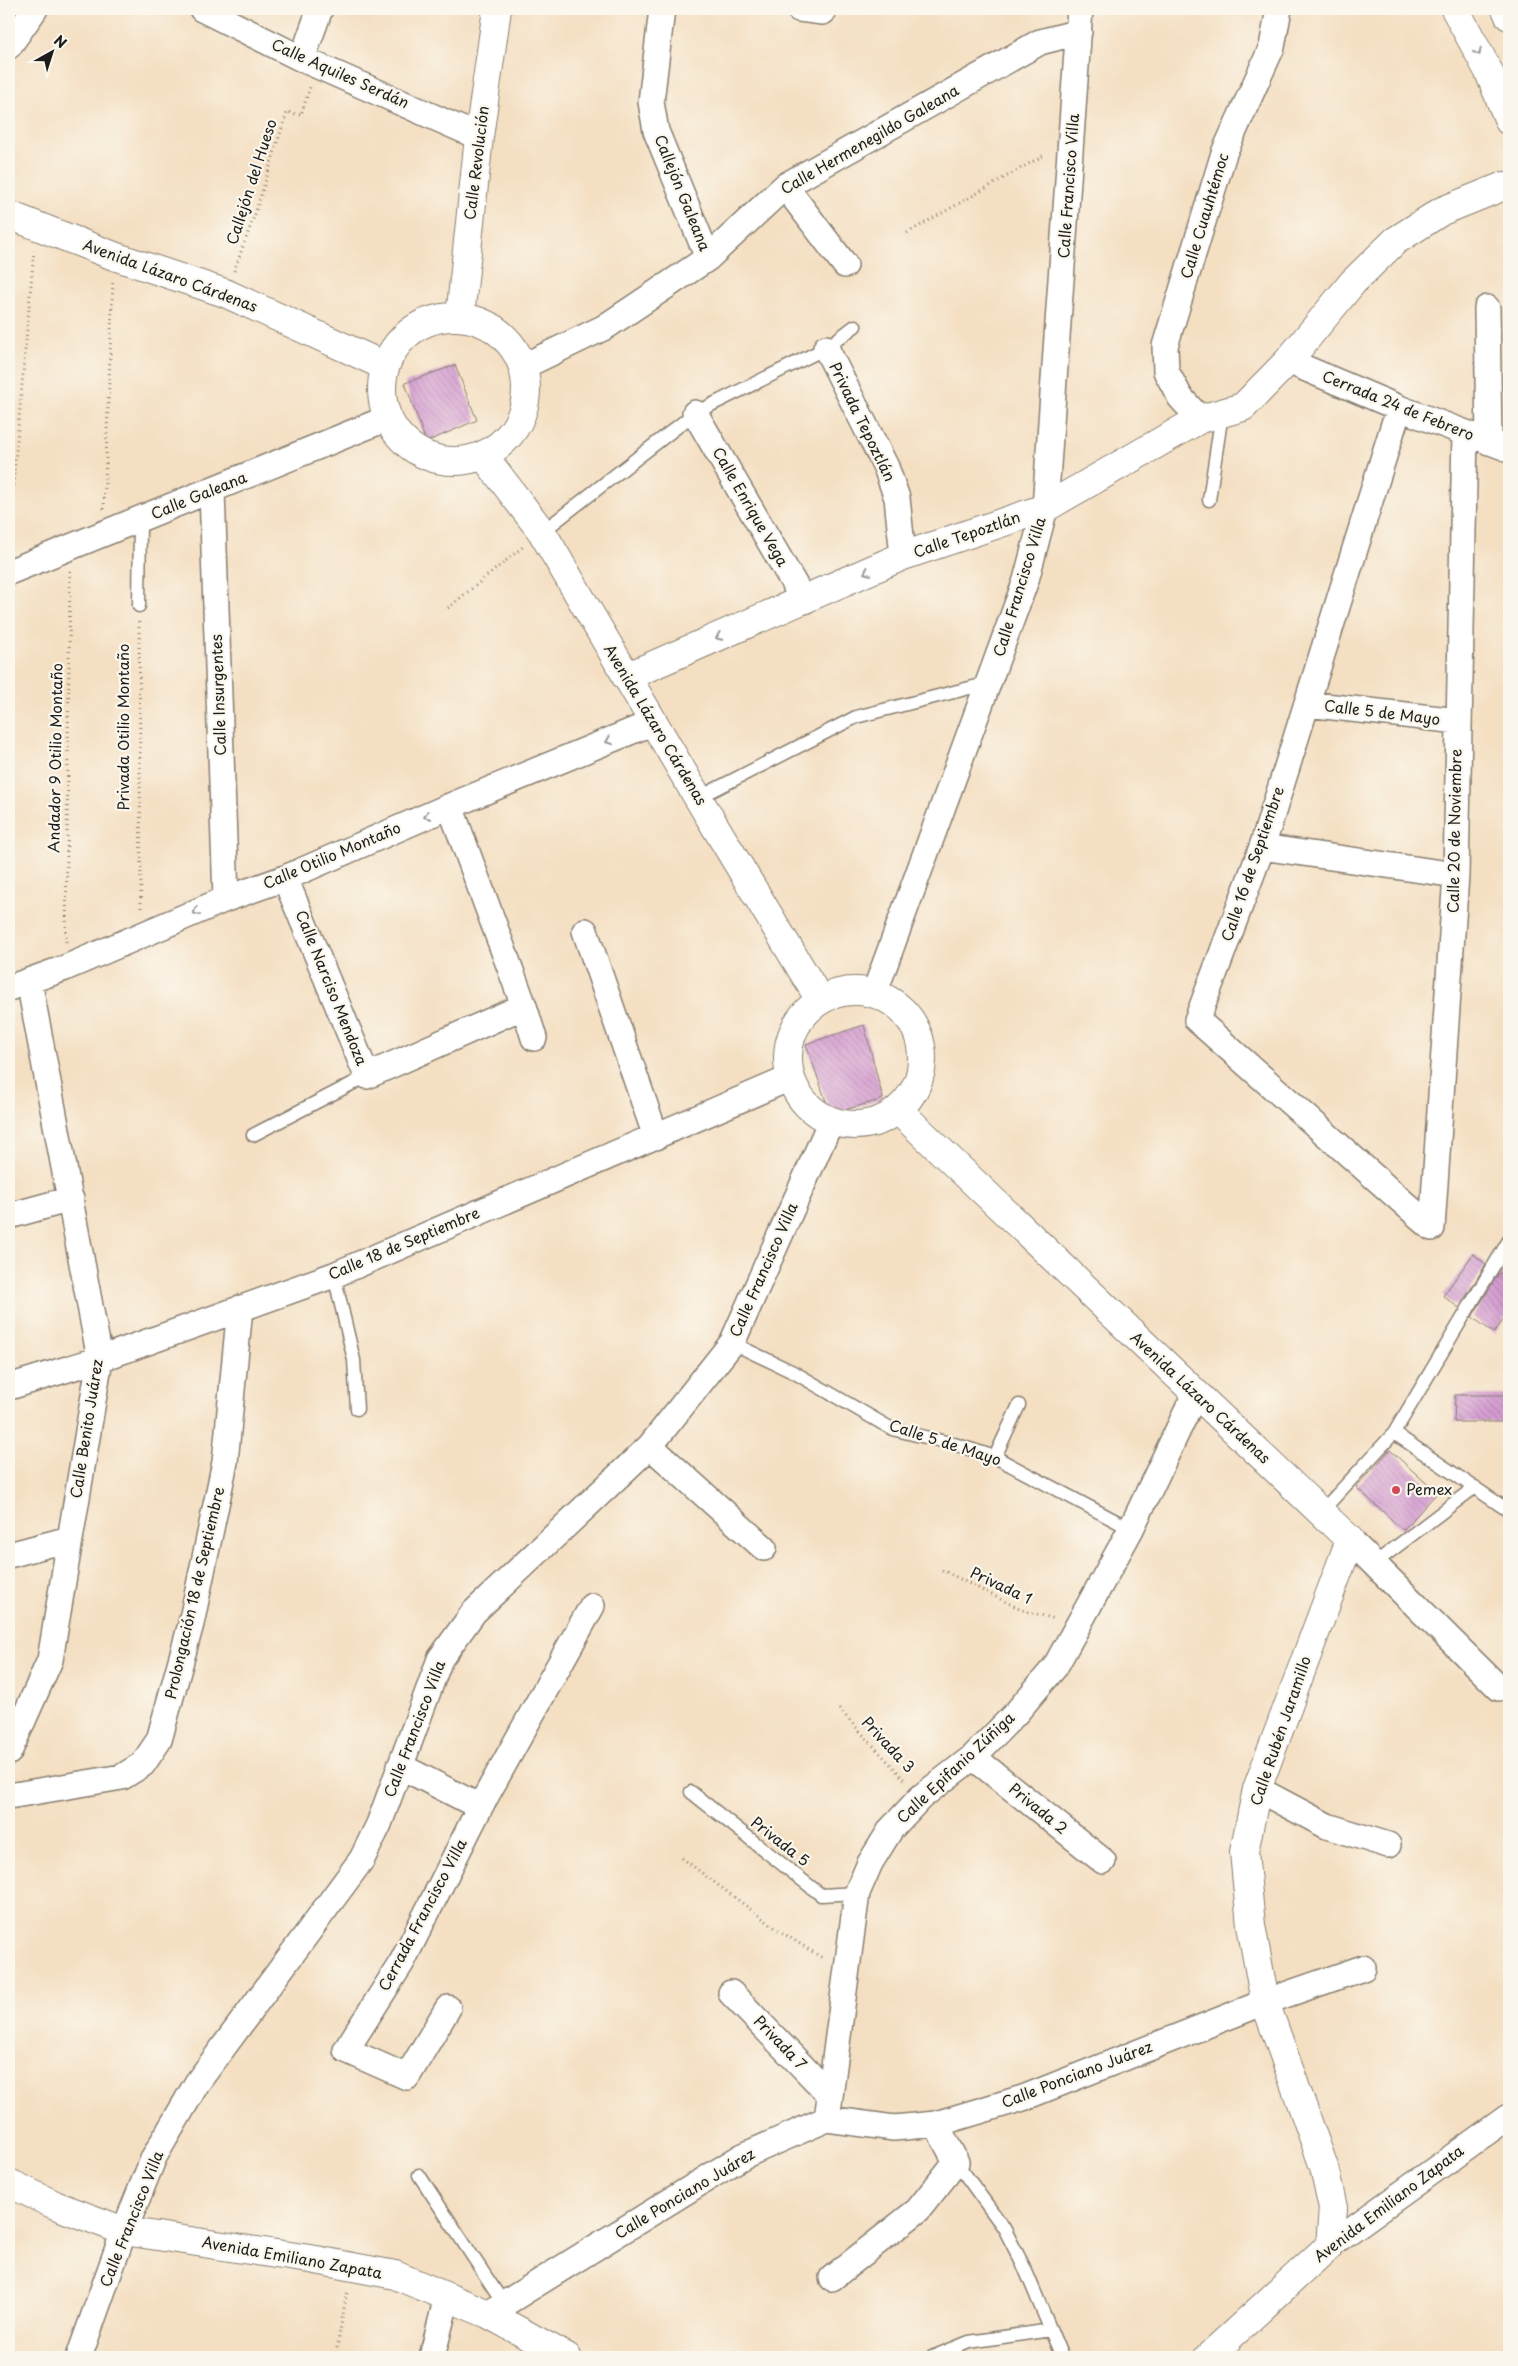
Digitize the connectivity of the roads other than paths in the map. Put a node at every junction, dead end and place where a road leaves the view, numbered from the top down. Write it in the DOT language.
graph roads {
  1 [pos="35,9"];
  2 [pos="202,9"];
  3 [pos="320,9"];
  4 [pos="498,9"];
  5 [pos="662,9"];
  6 [pos="799,9"];
  7 [pos="1279,9"];
  8 [pos="1455,9"];
  9 [pos="1506,9"];
  10 [pos="823,12"];
  11 [pos="1509,16"];
  12 [pos="1080,20"];
  13 [pos="9,46"];
  14 [pos="310,62"];
  15 [pos="1509,121"];
  16 [pos="479,137"];
  17 [pos="785,186"];
  18 [pos="1504,186"];
  19 [pos="9,215"];
  20 [pos="708,258"];
  21 [pos="845,265"];
  22 [pos="1487,308"];
  23 [pos="460,317"];
  24 [pos="855,326"];
  25 [pos="826,348"];
  26 [pos="1288,361"];
  27 [pos="385,366"];
  28 [pos="522,367"];
  29 [pos="1399,408"];
  30 [pos="695,413"];
  31 [pos="1211,416"];
  32 [pos="388,418"];
  33 [pos="1465,433"];
  34 [pos="1499,446"];
  35 [pos="483,454"];
  36 [pos="212,491"];
  37 [pos="1209,500"];
  38 [pos="1045,508"];
  39 [pos="140,520"];
  40 [pos="542,532"];
  41 [pos="903,556"];
  42 [pos="9,572"];
  43 [pos="804,601"];
  44 [pos="139,606"];
  45 [pos="626,677"];
  46 [pos="990,682"];
  47 [pos="1306,704"];
  48 [pos="654,722"];
  49 [pos="1458,722"];
  50 [pos="698,798"];
  51 [pos="450,806"];
  52 [pos="1262,847"];
  53 [pos="1456,875"];
  54 [pos="285,878"];
  55 [pos="226,899"];
  56 [pos="585,931"];
  57 [pos="19,985"];
  58 [pos="874,994"];
  59 [pos="820,1000"];
  60 [pos="524,1006"];
  61 [pos="534,1038"];
  62 [pos="367,1076"];
  63 [pos="790,1078"];
  64 [pos="898,1110"];
  65 [pos="830,1121"];
  66 [pos="253,1134"];
  67 [pos="656,1136"];
  68 [pos="71,1199"];
  69 [pos="9,1216"];
  70 [pos="1432,1228"];
  71 [pos="1509,1240"];
  72 [pos="334,1275"];
  73 [pos="240,1308"];
  74 [pos="732,1344"];
  75 [pos="100,1359"];
  76 [pos="9,1387"];
  77 [pos="1195,1394"];
  78 [pos="1019,1404"];
  79 [pos="357,1409"];
  80 [pos="1394,1433"];
  81 [pos="650,1446"];
  82 [pos="995,1457"];
  83 [pos="1475,1487"];
  84 [pos="1509,1511"];
  85 [pos="1321,1512"];
  86 [pos="1131,1529"];
  87 [pos="69,1539"];
  88 [pos="1350,1540"];
  89 [pos="764,1548"];
  90 [pos="9,1555"];
  91 [pos="1374,1563"];
  92 [pos="592,1606"];
  93 [pos="1499,1688"];
  94 [pos="9,1752"];
  95 [pos="973,1757"];
  96 [pos="400,1766"];
  97 [pos="1257,1790"];
  98 [pos="691,1792"];
  99 [pos="9,1796"];
  100 [pos="480,1807"];
  101 [pos="1388,1845"];
  102 [pos="1103,1861"];
  103 [pos="857,1893"];
  104 [pos="1363,1968"];
  105 [pos="730,1993"];
  106 [pos="1265,2002"];
  107 [pos="448,2008"];
  108 [pos="829,2094"];
  109 [pos="1508,2117"];
  110 [pos="827,2119"];
  111 [pos="936,2124"];
  112 [pos="956,2162"];
  113 [pos="419,2175"];
  114 [pos="11,2189"];
  115 [pos="124,2231"];
  116 [pos="1330,2245"];
  117 [pos="832,2278"];
  118 [pos="447,2297"];
  119 [pos="496,2309"];
  120 [pos="1051,2330"];
  121 [pos="80,2357"];
  122 [pos="432,2357"];
  123 [pos="567,2357"];
  124 [pos="932,2357"];
  125 [pos="1062,2357"];
  126 [pos="1208,2357"];
  1 -- 13 [label="street"];
  2 -- 14 [label="street, Calle Aquiles Serdán"];
  3 -- 14 [label="street"];
  4 -- 16 [label="main road, Calle Revolución"];
  5 -- 20 [label="street, Callejón Galeana"];
  6 -- 10 [label="street"];
  7 -- 31 [label="street, Calle Cuauhtémoc"];
  8 -- 15 [label="main road, one-way"];
  9 -- 11 [label="main road"];
  12 -- 17 [label="street, Calle Hermenegildo Galeana"];
  12 -- 38 [label="street, Calle Francisco Villa"];
  14 -- 16 [label="street, Calle Aquiles Serdán"];
  16 -- 23 [label="main road, Calle Revolución"];
  17 -- 20 [label="street, Calle Hermenegildo Galeana"];
  17 -- 21 [label="street"];
  18 -- 26 [label="main road, Calle Tepoztlán"];
  19 -- 27 [label="main road, Avenida Lázaro Cárdenas"];
  20 -- 28 [label="street, Calle Hermenegildo Galeana"];
  22 -- 34 [label="street"];
  23 -- 27 [label="main road"];
  23 -- 28 [label="main road"];
  24 -- 25 [label="lane"];
  25 -- 30 [label="lane"];
  25 -- 41 [label="street, Privada Tepoztlán"];
  26 -- 29 [label="street, Cerrada 24 de Febrero"];
  26 -- 31 [label="main road, Calle Tepoztlán"];
  27 -- 32 [label="main road"];
  28 -- 35 [label="main road"];
  29 -- 33 [label="street, Cerrada 24 de Febrero"];
  29 -- 47 [label="street, Calle 16 de Septiembre"];
  30 -- 40 [label="lane"];
  30 -- 43 [label="street, Calle Enrique Vega"];
  31 -- 37 [label="lane"];
  31 -- 38 [label="main road, Calle Tepoztlán"];
  32 -- 35 [label="main road"];
  32 -- 36 [label="street, Calle Galeana"];
  33 -- 34 [label="street, Cerrada 24 de Febrero"];
  33 -- 49 [label="street, Calle 20 de Noviembre"];
  35 -- 40 [label="main road, Avenida Lázaro Cárdenas"];
  36 -- 39 [label="street, Calle Galeana"];
  36 -- 55 [label="street, Calle Insurgentes"];
  38 -- 41 [label="main road, Calle Tepoztlán"];
  38 -- 46 [label="street, Calle Francisco Villa"];
  39 -- 42 [label="street, Calle Galeana"];
  39 -- 44 [label="lane"];
  40 -- 45 [label="main road, Avenida Lázaro Cárdenas"];
  41 -- 43 [label="main road, Calle Tepoztlán, one-way"];
  43 -- 45 [label="main road, Calle Tepoztlán, one-way"];
  45 -- 48 [label="main road, Avenida Lázaro Cárdenas"];
  46 -- 50 [label="lane"];
  46 -- 58 [label="street, Calle Francisco Villa"];
  47 -- 49 [label="street, Calle 5 de Mayo"];
  47 -- 52 [label="street, Calle 16 de Septiembre"];
  48 -- 50 [label="main road, Avenida Lázaro Cárdenas"];
  48 -- 51 [label="street, Calle Otilio Montaño, one-way"];
  49 -- 53 [label="street, Calle 20 de Noviembre"];
  50 -- 59 [label="main road, Avenida Lázaro Cárdenas"];
  51 -- 54 [label="street, Calle Otilio Montaño, one-way"];
  51 -- 60 [label="street"];
  52 -- 53 [label="street"];
  52 -- 70 [label="street, Calle 16 de Septiembre"];
  53 -- 70 [label="street, Calle 20 de Noviembre"];
  54 -- 55 [label="street, Calle Otilio Montaño"];
  54 -- 62 [label="street, Calle Narciso Mendoza"];
  55 -- 57 [label="street, Calle Otilio Montaño, one-way"];
  56 -- 67 [label="street"];
  57 -- 68 [label="street, Calle Benito Juárez"];
  58 -- 59 [label="main road"];
  58 -- 64 [label="main road"];
  59 -- 63 [label="main road"];
  60 -- 61 [label="street"];
  60 -- 62 [label="street, Calle Narciso Mendoza"];
  62 -- 66 [label="lane"];
  63 -- 65 [label="main road"];
  63 -- 67 [label="street, Calle 18 de Septiembre"];
  64 -- 65 [label="main road"];
  64 -- 77 [label="main road, Avenida Lázaro Cárdenas"];
  65 -- 74 [label="street, Calle Francisco Villa"];
  67 -- 72 [label="street, Calle 18 de Septiembre"];
  68 -- 69 [label="street"];
  68 -- 75 [label="street, Calle Benito Juárez"];
  71 -- 80 [label="lane"];
  72 -- 73 [label="street, Calle 18 de Septiembre"];
  72 -- 79 [label="lane"];
  73 -- 75 [label="street, Calle 18 de Septiembre"];
  73 -- 99 [label="street, Prolongación 18 de Septiembre"];
  74 -- 81 [label="street, Calle Francisco Villa"];
  74 -- 82 [label="lane, Calle 5 de Mayo"];
  75 -- 76 [label="street, Calle 18 de Septiembre"];
  75 -- 87 [label="street, Calle Benito Juárez"];
  77 -- 85 [label="main road, Avenida Lázaro Cárdenas"];
  77 -- 86 [label="street, Calle Epifanio Zúñiga"];
  78 -- 82 [label="lane"];
  80 -- 83 [label="lane"];
  80 -- 85 [label="lane"];
  81 -- 89 [label="street"];
  81 -- 96 [label="street, Calle Francisco Villa"];
  82 -- 86 [label="lane, Calle 5 de Mayo"];
  83 -- 84 [label="lane"];
  83 -- 91 [label="lane"];
  85 -- 88 [label="main road, Avenida Lázaro Cárdenas"];
  86 -- 95 [label="street, Calle Epifanio Zúñiga"];
  87 -- 90 [label="street"];
  87 -- 94 [label="street, Calle Benito Juárez"];
  88 -- 91 [label="street, Avenida Lázaro Cárdenas"];
  88 -- 97 [label="main road, Calle Rubén Jaramillo"];
  91 -- 93 [label="street, Avenida Lázaro Cárdenas"];
  92 -- 100 [label="street, Cerrada Francisco Villa"];
  95 -- 102 [label="street, Privada 2"];
  95 -- 103 [label="street, Calle Epifanio Zúñiga"];
  96 -- 100 [label="street"];
  96 -- 115 [label="street, Calle Francisco Villa"];
  97 -- 101 [label="street"];
  97 -- 106 [label="main road, Calle Rubén Jaramillo"];
  98 -- 103 [label="lane, Privada 5"];
  100 -- 107 [label="street, Cerrada Francisco Villa"];
  103 -- 108 [label="street, Calle Epifanio Zúñiga"];
  104 -- 106 [label="street, Calle Ponciano Juárez"];
  105 -- 108 [label="street, Privada 7"];
  106 -- 111 [label="street, Calle Ponciano Juárez"];
  106 -- 116 [label="main road, Calle Rubén Jaramillo"];
  108 -- 110 [label="street, Calle Epifanio Zúñiga"];
  109 -- 116 [label="street, Avenida Emiliano Zapata"];
  110 -- 111 [label="street, Calle Ponciano Juárez"];
  110 -- 119 [label="street, Calle Ponciano Juárez"];
  111 -- 112 [label="street"];
  112 -- 117 [label="street"];
  112 -- 120 [label="lane"];
  113 -- 119 [label="lane"];
  114 -- 115 [label="main road, Avenida Emiliano Zapata"];
  115 -- 118 [label="main road, Avenida Emiliano Zapata"];
  115 -- 121 [label="street, Calle Francisco Villa"];
  116 -- 126 [label="main road, Avenida Emiliano Zapata"];
  118 -- 119 [label="main road, Avenida Emiliano Zapata"];
  118 -- 122 [label="street"];
  119 -- 123 [label="main road, Avenida Emiliano Zapata"];
  120 -- 124 [label="lane"];
  120 -- 125 [label="lane"];
}
